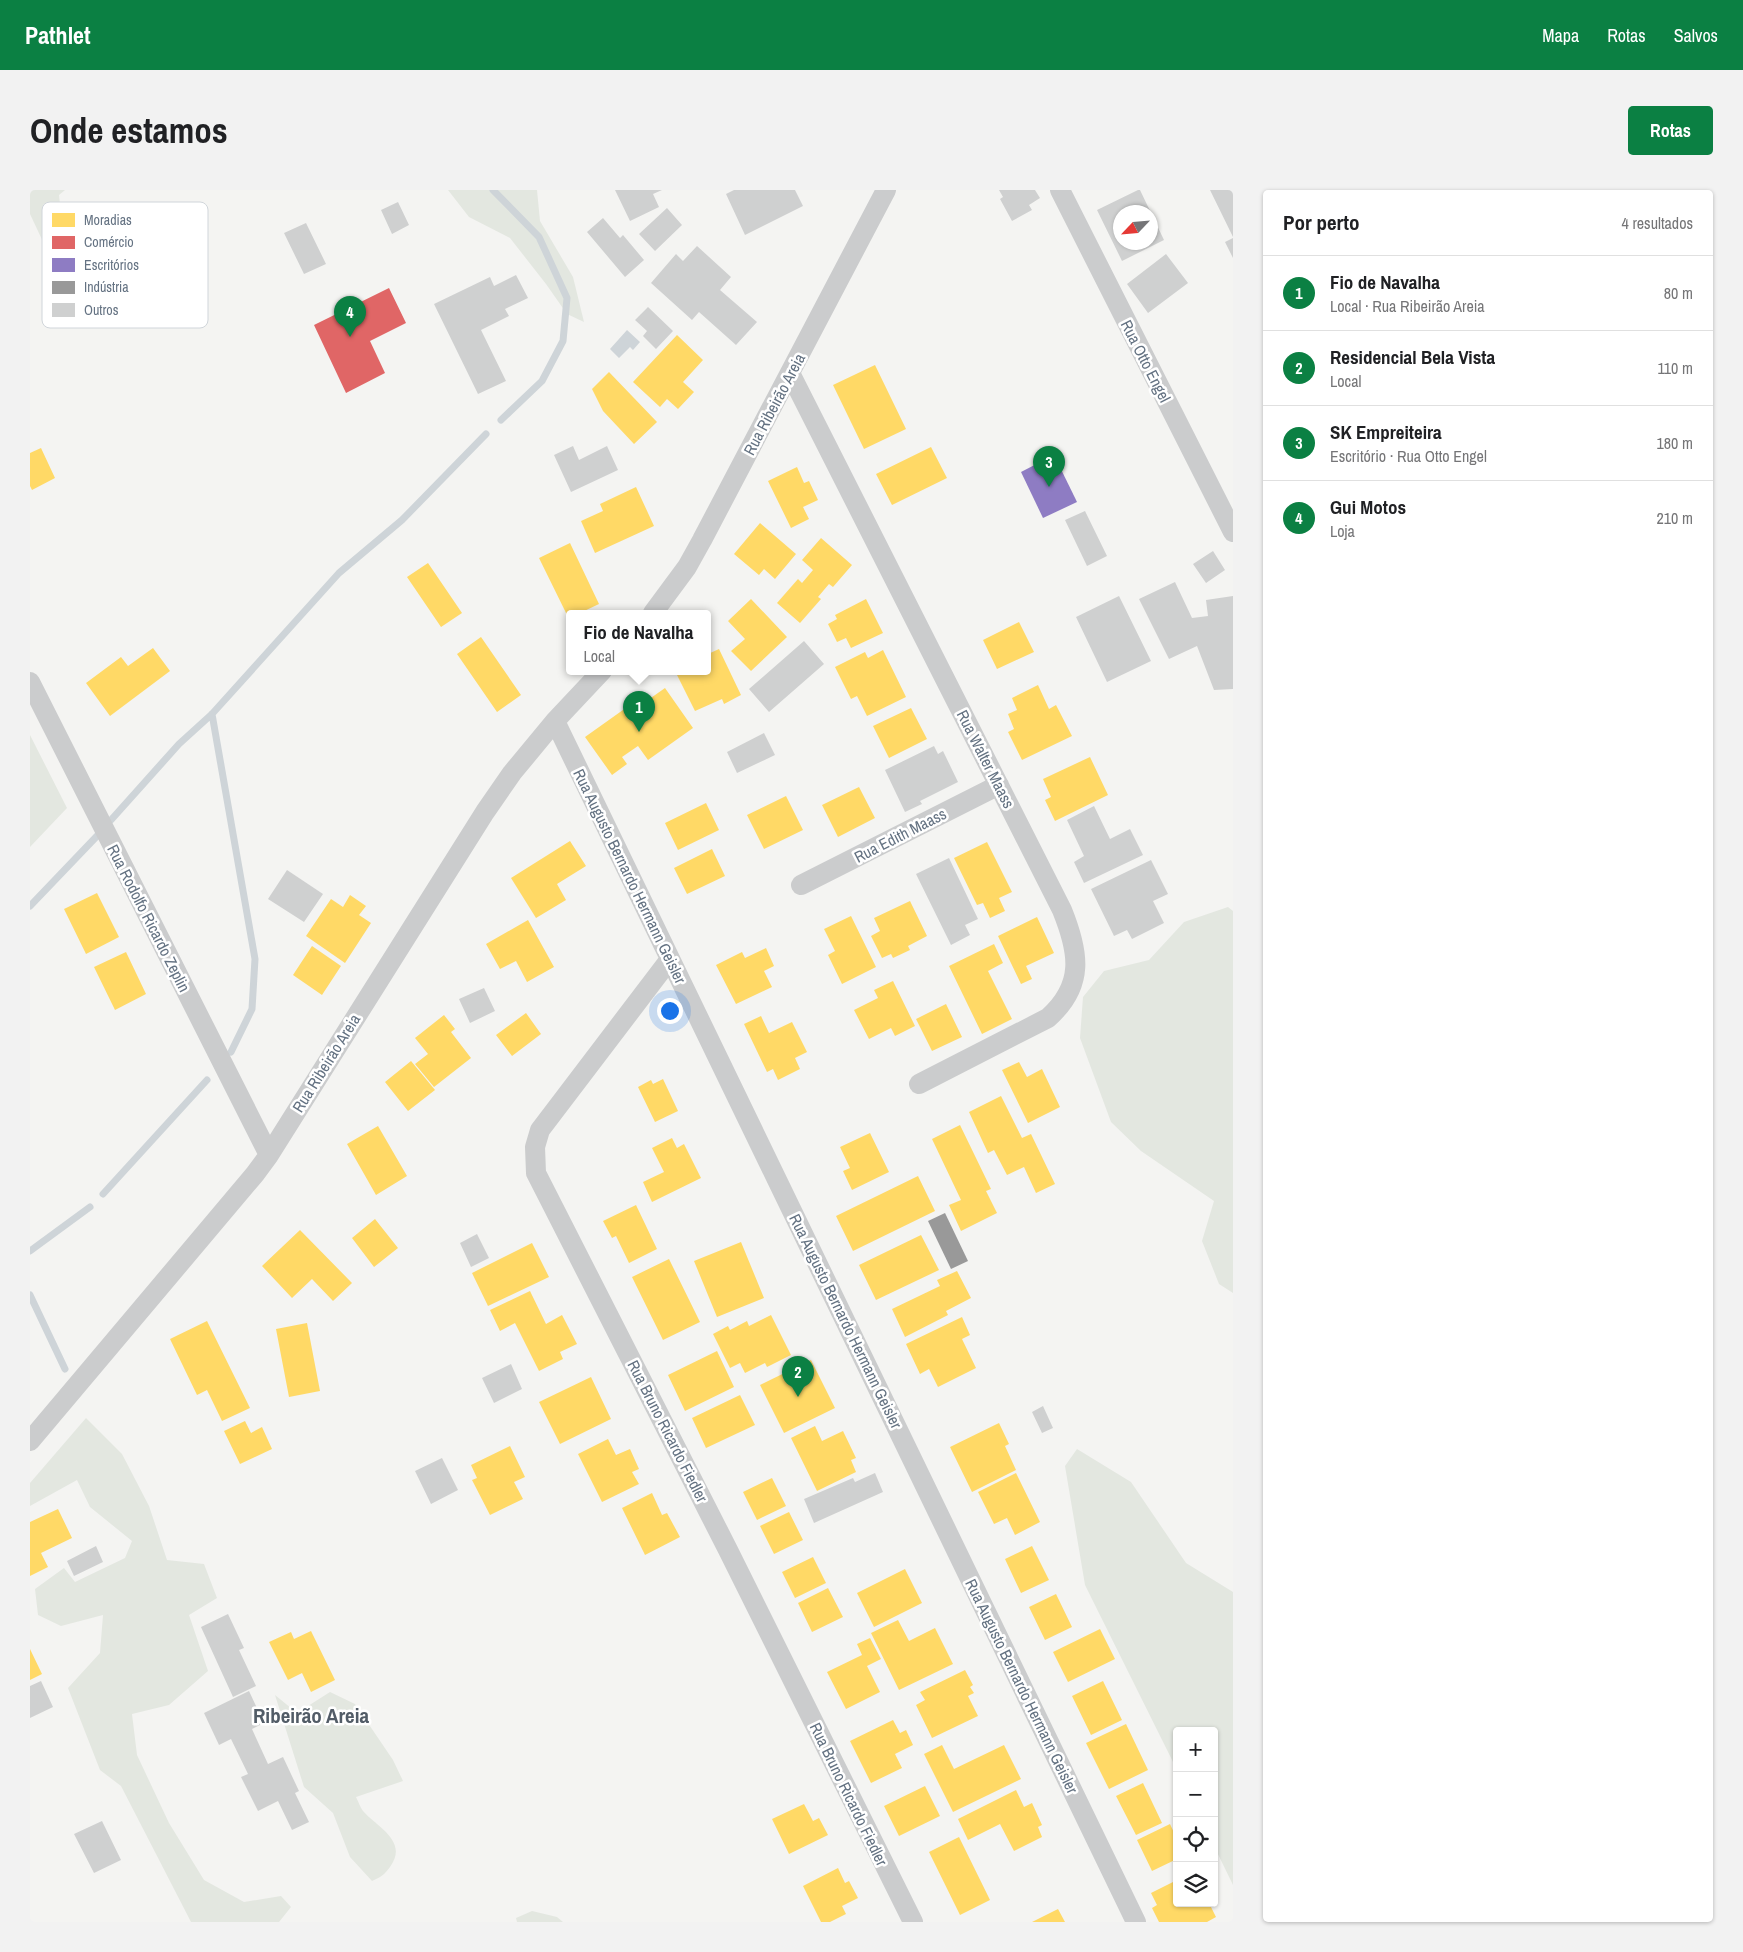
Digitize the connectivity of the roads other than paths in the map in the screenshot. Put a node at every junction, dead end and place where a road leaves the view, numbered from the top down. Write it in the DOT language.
graph roads {
  1 [pos="886,190"];
  2 [pos="1060,190"];
  3 [pos="790,373"];
  4 [pos="1233,532"];
  5 [pos="655,610"];
  6 [pos="598,675"];
  7 [pos="30,682"];
  8 [pos="554,721"];
  9 [pos="999,785"];
  10 [pos="801,886"];
  11 [pos="670,960"];
  12 [pos="919,1084"];
  13 [pos="269,1155"];
  14 [pos="30,1441"];
  15 [pos="912,1922"];
  16 [pos="1136,1922"];
  1 -- 3 [label="street, Rua Ribeirão Areia"];
  2 -- 4 [label="street, Rua Otto Engel"];
  3 -- 5 [label="street, Rua Ribeirão Areia"];
  3 -- 9 [label="street, Rua Walter Maass"];
  6 -- 8 [label="street, Rua Ribeirão Areia"];
  7 -- 13 [label="street, Rua Rodolfo Ricardo Zeplin"];
  8 -- 11 [label="street, Rua Augusto Bernardo Hermann Geisler"];
  8 -- 13 [label="street, Rua Ribeirão Areia"];
  9 -- 10 [label="street, Rua Edith Maass"];
  9 -- 12 [label="street, Rua Walter Maass"];
  11 -- 15 [label="street, Rua Bruno Ricardo Fiedler"];
  11 -- 16 [label="street, Rua Augusto Bernardo Hermann Geisler"];
  13 -- 14 [label="street, Rua Ribeirão Areia"];
}
